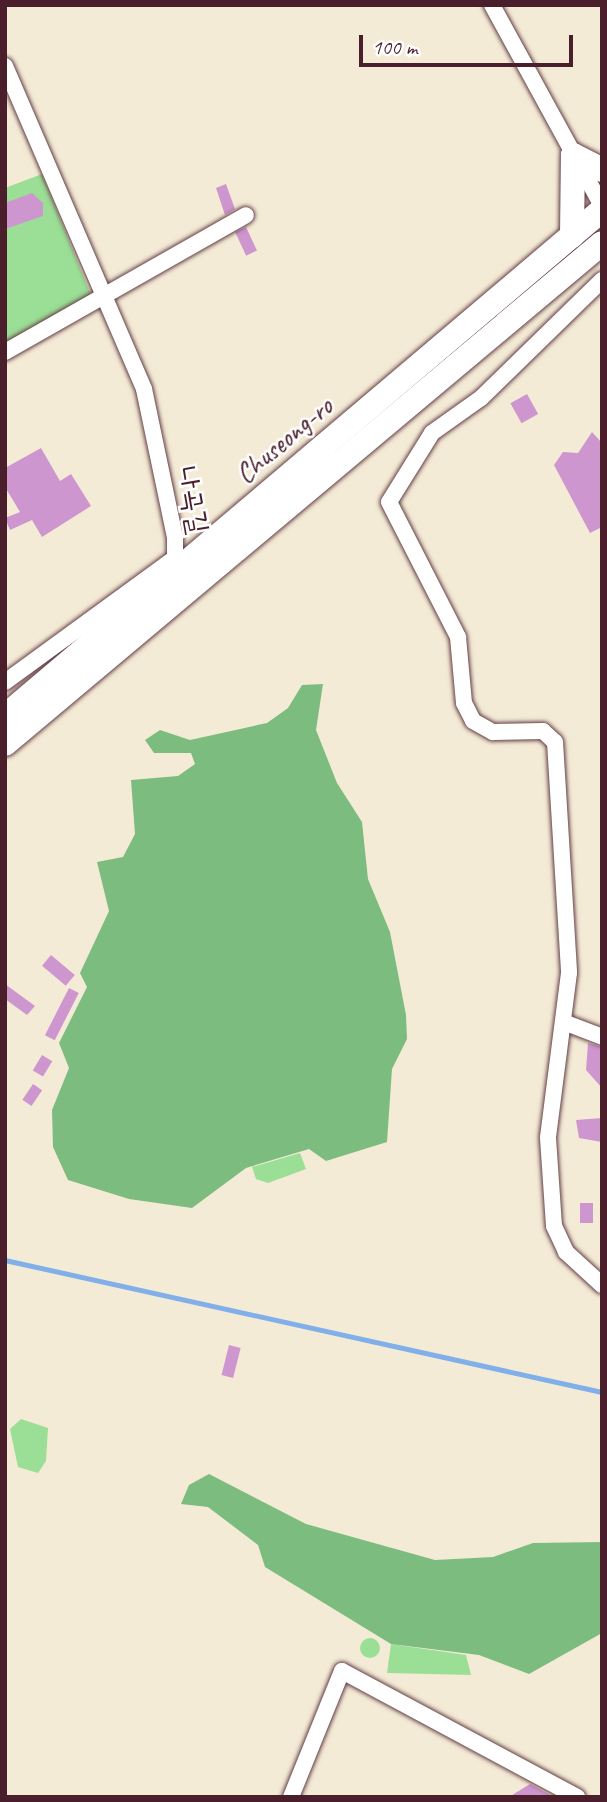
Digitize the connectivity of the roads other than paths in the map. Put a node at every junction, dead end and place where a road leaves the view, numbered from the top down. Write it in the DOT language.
graph roads {
  1 [pos="492,5"];
  2 [pos="5,66"];
  3 [pos="573,155"];
  4 [pos="602,170"];
  5 [pos="602,208"];
  6 [pos="246,215"];
  7 [pos="572,236"];
  8 [pos="602,243"];
  9 [pos="602,269"];
  10 [pos="558,278"];
  11 [pos="602,280"];
  12 [pos="104,293"];
  13 [pos="5,352"];
  14 [pos="5,682"];
  15 [pos="5,716"];
  16 [pos="5,744"];
  17 [pos="566,1023"];
  18 [pos="602,1037"];
  19 [pos="602,1285"];
  20 [pos="291,1797"];
  21 [pos="577,1797"];
  1 -- 3 [label="street"];
  2 -- 12 [label="street, 나곡길"];
  3 -- 4 [label="main road"];
  3 -- 5 [label="street"];
  3 -- 7 [label="main road"];
  5 -- 7 [label="main road, Chuseong-ro"];
  6 -- 12 [label="street"];
  7 -- 15 [label="main road, Chuseong-ro"];
  8 -- 10 [label="main road, Chuseong-ro"];
  9 -- 10 [label="main road"];
  10 -- 16 [label="main road, Chuseong-ro"];
  11 -- 17 [label="street"];
  12 -- 13 [label="street"];
  12 -- 14 [label="street, 나곡길"];
  17 -- 18 [label="street"];
  17 -- 19 [label="street"];
  20 -- 21 [label="street"];
}
